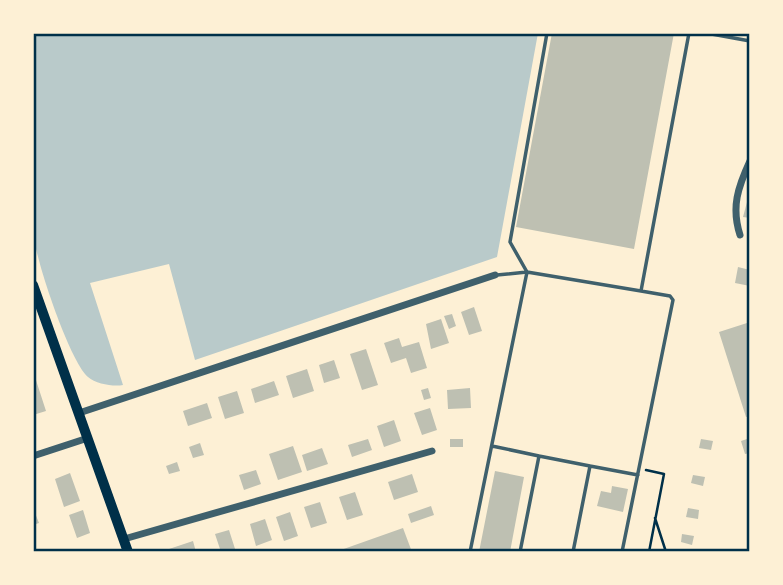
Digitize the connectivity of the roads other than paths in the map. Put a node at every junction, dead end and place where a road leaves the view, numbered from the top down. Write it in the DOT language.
graph roads {
  1 [pos="547,33"];
  2 [pos="689,33"];
  3 [pos="706,33"];
  4 [pos="750,41"];
  5 [pos="750,161"];
  6 [pos="740,235"];
  7 [pos="527,272"];
  8 [pos="495,275"];
  9 [pos="33,285"];
  10 [pos="641,291"];
  11 [pos="79,413"];
  12 [pos="88,439"];
  13 [pos="492,446"];
  14 [pos="432,451"];
  15 [pos="33,456"];
  16 [pos="539,456"];
  17 [pos="590,466"];
  18 [pos="638,475"];
  19 [pos="124,539"];
  20 [pos="128,552"];
  21 [pos="470,552"];
  22 [pos="520,552"];
  23 [pos="573,552"];
  24 [pos="622,552"];
  1 -- 7 [label="lane"];
  2 -- 10 [label="lane"];
  3 -- 4 [label="lane"];
  5 -- 6 [label="street"];
  7 -- 8 [label="lane"];
  7 -- 10 [label="lane"];
  7 -- 13 [label="lane"];
  8 -- 11 [label="street"];
  9 -- 11 [label="main road"];
  10 -- 18 [label="lane"];
  11 -- 12 [label="main road"];
  12 -- 15 [label="street"];
  12 -- 19 [label="main road"];
  13 -- 16 [label="lane"];
  13 -- 21 [label="lane"];
  14 -- 19 [label="street"];
  16 -- 17 [label="lane"];
  16 -- 22 [label="lane"];
  17 -- 18 [label="lane"];
  17 -- 23 [label="lane"];
  18 -- 24 [label="lane"];
  19 -- 20 [label="main road"];
}
